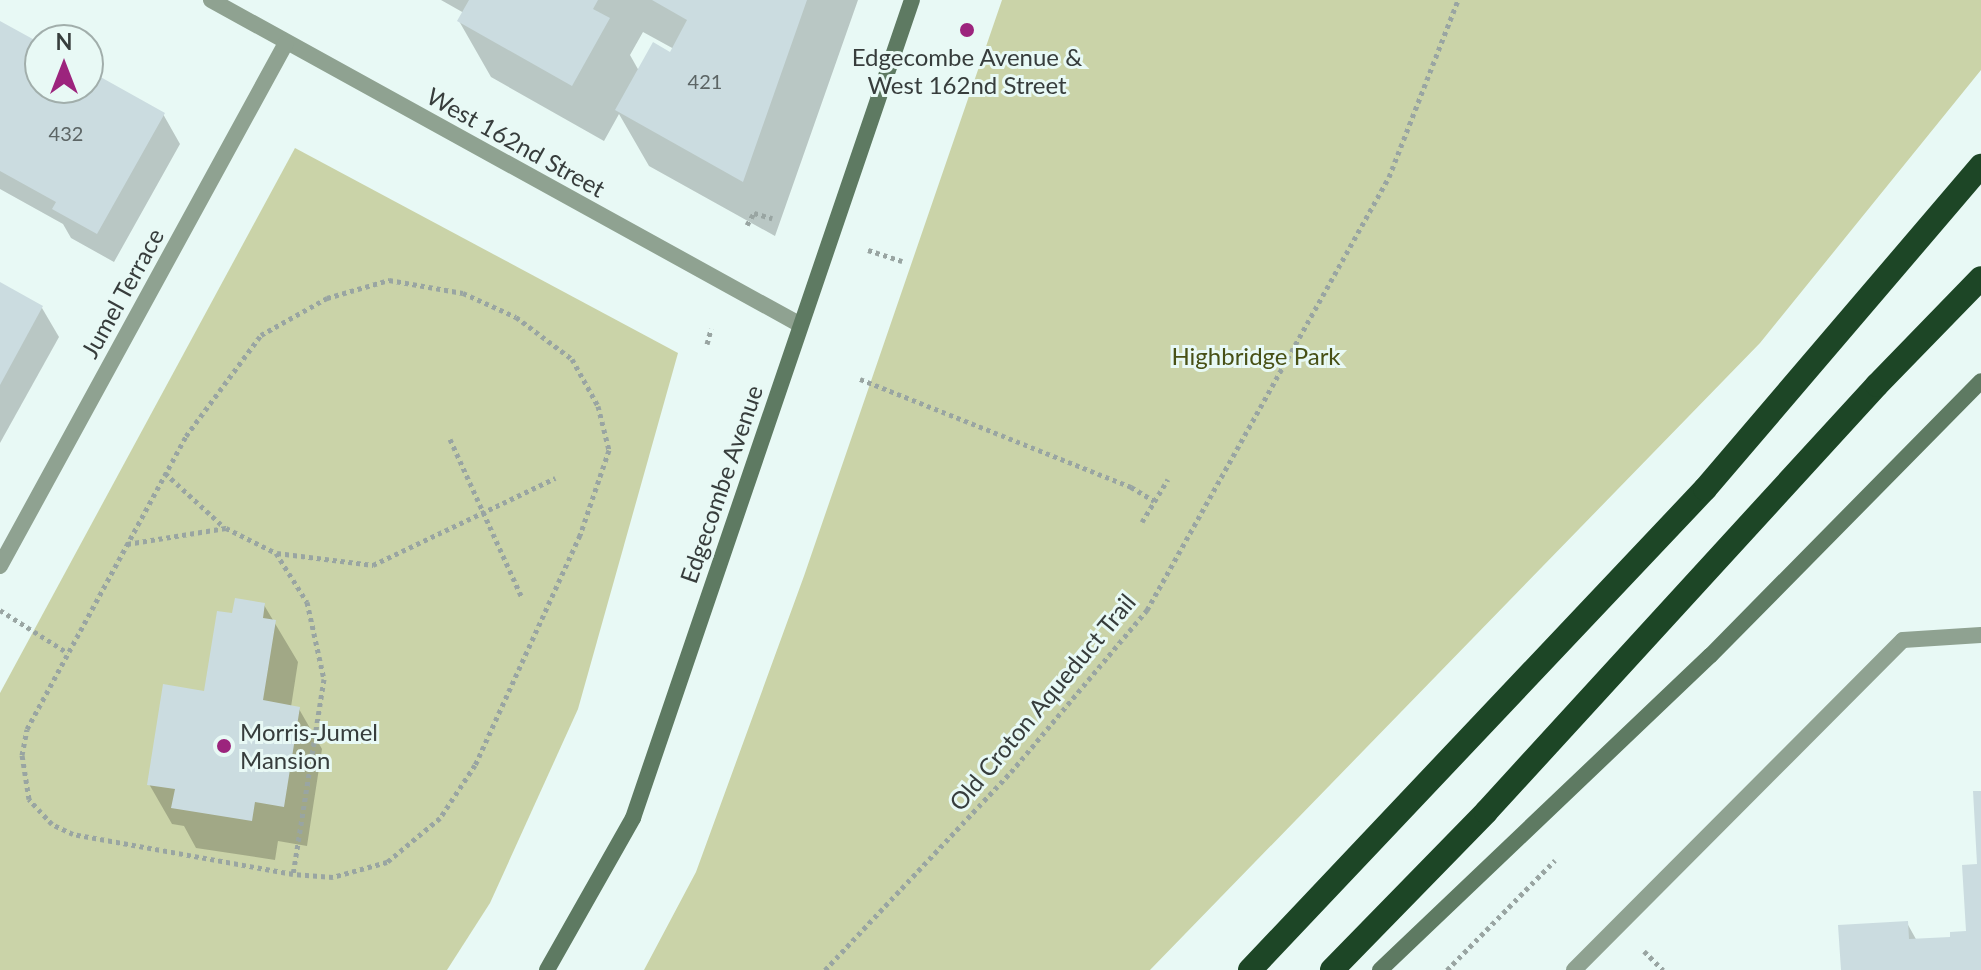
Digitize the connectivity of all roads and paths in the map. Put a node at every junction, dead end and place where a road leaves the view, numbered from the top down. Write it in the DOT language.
graph roads {
  1 [pos="211,0"];
  2 [pos="912,0"];
  3 [pos="1458,0"];
  4 [pos="286,43"];
  5 [pos="1981,166"];
  6 [pos="772,218"];
  7 [pos="747,225"];
  8 [pos="868,250"];
  9 [pos="902,261"];
  10 [pos="1981,278"];
  11 [pos="799,324"];
  12 [pos="711,329"];
  13 [pos="707,344"];
  14 [pos="860,379"];
  15 [pos="1981,381"];
  16 [pos="450,439"];
  17 [pos="165,473"];
  18 [pos="555,478"];
  19 [pos="1168,479"];
  20 [pos="1154,501"];
  21 [pos="483,513"];
  22 [pos="1142,522"];
  23 [pos="226,528"];
  24 [pos="126,544"];
  25 [pos="276,553"];
  26 [pos="0,566"];
  27 [pos="522,598"];
  28 [pos="0,610"];
  29 [pos="1981,635"];
  30 [pos="68,653"];
  31 [pos="293,874"];
  32 [pos="547,970"];
  33 [pos="825,970"];
  34 [pos="1250,970"];
  35 [pos="1332,970"];
  36 [pos="1380,970"];
  37 [pos="1574,970"];
  1 -- 4 [label="street, West 162nd Street"];
  2 -- 11 [label="street, Edgecombe Avenue"];
  3 -- 33 [label="path, Old Croton Aqueduct Trail"];
  4 -- 11 [label="street, West 162nd Street"];
  4 -- 26 [label="street, Jumel Terrace"];
  5 -- 34 [label="highway"];
  6 -- 7 [label="path"];
  8 -- 9 [label="path"];
  10 -- 35 [label="highway"];
  11 -- 32 [label="street, Edgecombe Avenue"];
  12 -- 13 [label="path"];
  14 -- 20 [label="path"];
  15 -- 36 [label="street"];
  16 -- 21 [label="path"];
  17 -- 23 [label="path"];
  17 -- 24 [label="path"];
  17 -- 31 [label="path"];
  18 -- 21 [label="path"];
  19 -- 20 [label="path"];
  20 -- 22 [label="path"];
  21 -- 25 [label="path"];
  21 -- 27 [label="path"];
  23 -- 24 [label="path"];
  23 -- 25 [label="path"];
  24 -- 30 [label="path"];
  25 -- 31 [label="path"];
  28 -- 30 [label="path"];
  29 -- 37 [label="street"];
  30 -- 31 [label="path"];
}
